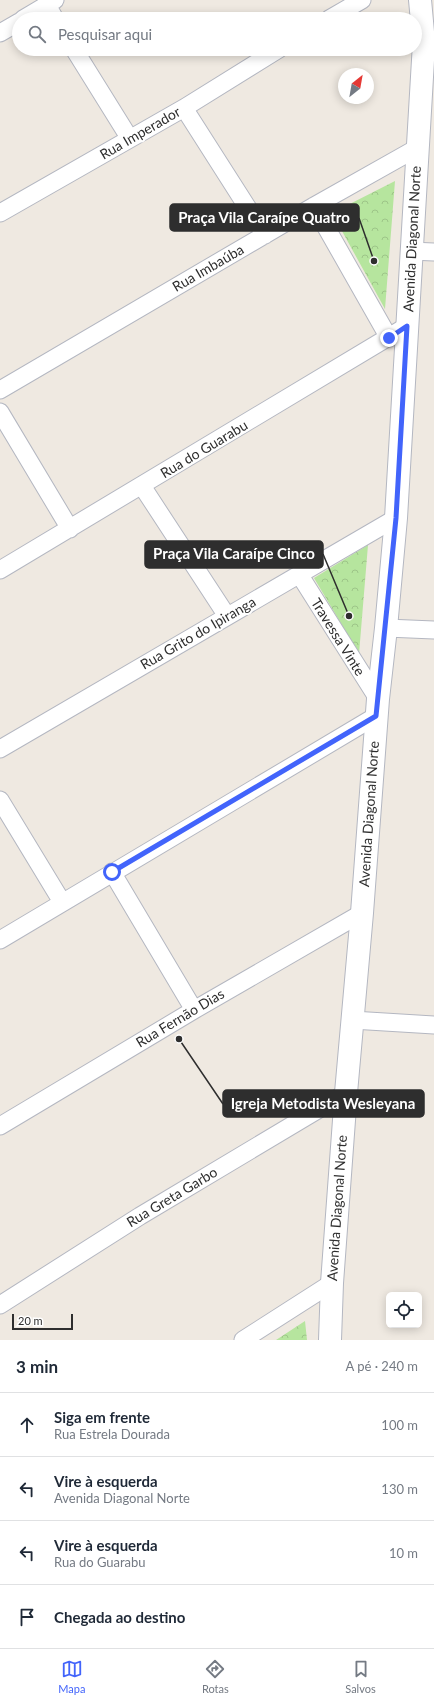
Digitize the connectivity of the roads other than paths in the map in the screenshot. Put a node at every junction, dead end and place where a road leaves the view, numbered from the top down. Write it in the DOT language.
graph roads {
  1 [pos="362,0"];
  2 [pos="420,0"];
  3 [pos="52,8"];
  4 [pos="41,12"];
  5 [pos="341,12"];
  6 [pos="421,12"];
  7 [pos="422,22"];
  8 [pos="12,26"];
  9 [pos="0,33"];
  10 [pos="78,56"];
  11 [pos="268,56"];
  12 [pos="184,108"];
  13 [pos="130,139"];
  14 [pos="417,148"];
  15 [pos="314,206"];
  16 [pos="0,213"];
  17 [pos="265,235"];
  18 [pos="410,251"];
  19 [pos="434,252"];
  20 [pos="398,332"];
  21 [pos="0,390"];
  22 [pos="0,412"];
  23 [pos="142,486"];
  24 [pos="396,518"];
  25 [pos="70,529"];
  26 [pos="0,570"];
  27 [pos="299,574"];
  28 [pos="227,616"];
  29 [pos="386,628"];
  30 [pos="434,630"];
  31 [pos="377,708"];
  32 [pos="0,748"];
  33 [pos="0,800"];
  34 [pos="112,872"];
  35 [pos="62,902"];
  36 [pos="362,913"];
  37 [pos="0,940"];
  38 [pos="194,1010"];
  39 [pos="352,1020"];
  40 [pos="434,1025"];
  41 [pos="346,1093"];
  42 [pos="0,1126"];
  43 [pos="332,1283"];
  44 [pos="0,1305"];
  45 [pos="243,1340"];
  46 [pos="330,1340"];
  1 -- 5 [label="street"];
  2 -- 6 [label="street, Avenida Diagonal Norte"];
  3 -- 4 [label="street"];
  7 -- 14 [label="street, Avenida Diagonal Norte"];
  8 -- 9 [label="street"];
  10 -- 13 [label="street"];
  11 -- 12 [label="street, Rua Imperador"];
  12 -- 13 [label="street, Rua Imperador"];
  12 -- 17 [label="street"];
  13 -- 16 [label="street, Rua Imperador"];
  14 -- 15 [label="street, Rua Imbaúba"];
  14 -- 18 [label="street, Avenida Diagonal Norte"];
  15 -- 17 [label="street, Rua Imbaúba"];
  15 -- 20 [label="street"];
  17 -- 21 [label="street, Rua Imbaúba"];
  18 -- 19 [label="street"];
  18 -- 20 [label="street, Avenida Diagonal Norte"];
  20 -- 23 [label="street, Rua do Guarabu"];
  20 -- 24 [label="street, Avenida Diagonal Norte"];
  22 -- 25 [label="street"];
  23 -- 25 [label="street, Rua do Guarabu"];
  23 -- 28 [label="street"];
  24 -- 27 [label="street, Rua Grito do Ipiranga"];
  24 -- 29 [label="street, Avenida Diagonal Norte"];
  25 -- 26 [label="street, Rua do Guarabu"];
  27 -- 28 [label="street, Rua Grito do Ipiranga"];
  27 -- 31 [label="street, Travessa Vinte"];
  28 -- 32 [label="street, Rua Grito do Ipiranga"];
  29 -- 30 [label="street"];
  29 -- 31 [label="street, Avenida Diagonal Norte"];
  31 -- 34 [label="street"];
  31 -- 36 [label="street, Avenida Diagonal Norte"];
  33 -- 35 [label="street"];
  34 -- 35 [label="street"];
  34 -- 38 [label="street"];
  35 -- 37 [label="street"];
  36 -- 38 [label="street, Rua Fernão Dias"];
  36 -- 39 [label="street, Avenida Diagonal Norte"];
  38 -- 42 [label="street, Rua Fernão Dias"];
  39 -- 40 [label="street"];
  39 -- 41 [label="street, Avenida Diagonal Norte"];
  41 -- 43 [label="street, Avenida Diagonal Norte"];
  41 -- 44 [label="street, Rua Greta Garbo"];
  43 -- 45 [label="street"];
  43 -- 46 [label="street, Avenida Diagonal Norte"];
}
